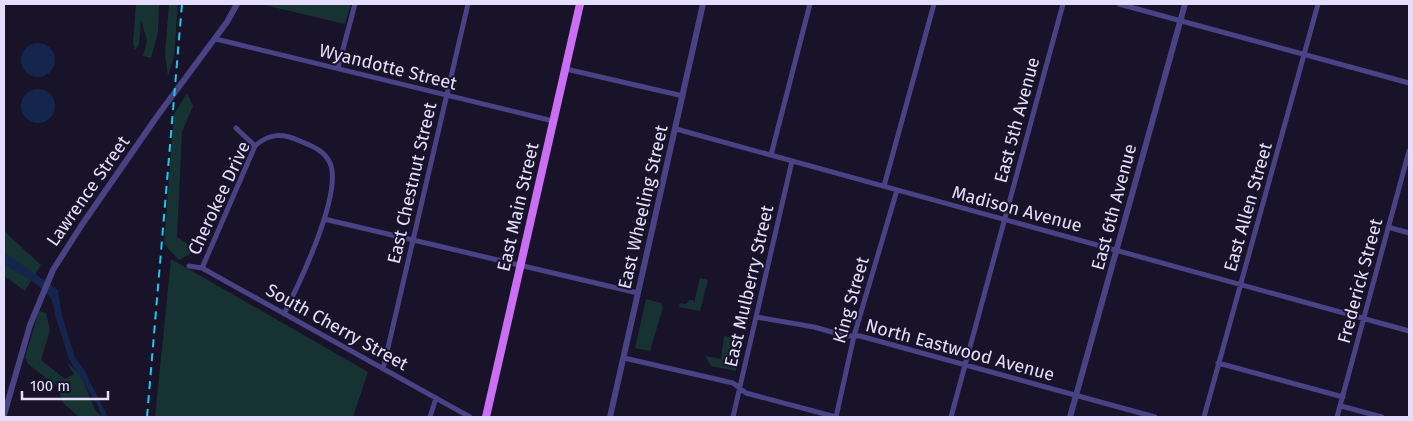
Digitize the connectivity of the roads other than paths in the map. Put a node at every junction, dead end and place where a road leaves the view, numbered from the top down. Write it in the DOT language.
graph roads {
  1 [pos="237,4"];
  2 [pos="355,4"];
  3 [pos="468,4"];
  4 [pos="580,4"];
  5 [pos="703,4"];
  6 [pos="810,4"];
  7 [pos="934,4"];
  8 [pos="1063,4"];
  9 [pos="1119,4"];
  10 [pos="1185,4"];
  11 [pos="1318,4"];
  12 [pos="1180,20"];
  13 [pos="216,39"];
  14 [pos="1305,54"];
  15 [pos="338,68"];
  16 [pos="566,68"];
  17 [pos="1409,83"];
  18 [pos="447,95"];
  19 [pos="683,96"];
  20 [pos="554,121"];
  21 [pos="236,128"];
  22 [pos="676,130"];
  23 [pos="255,146"];
  24 [pos="1409,151"];
  25 [pos="771,155"];
  26 [pos="792,161"];
  27 [pos="884,186"];
  28 [pos="897,190"];
  29 [pos="324,219"];
  30 [pos="1005,220"];
  31 [pos="1388,227"];
  32 [pos="1409,233"];
  33 [pos="412,239"];
  34 [pos="1117,251"];
  35 [pos="520,265"];
  36 [pos="189,266"];
  37 [pos="202,268"];
  38 [pos="1240,284"];
  39 [pos="638,293"];
  40 [pos="284,314"];
  41 [pos="756,317"];
  42 [pos="1364,318"];
  43 [pos="1409,331"];
  44 [pos="854,336"];
  45 [pos="624,358"];
  46 [pos="1218,363"];
  47 [pos="965,365"];
  48 [pos="383,369"];
  49 [pos="740,388"];
  50 [pos="1076,396"];
  51 [pos="1343,397"];
  52 [pos="436,398"];
  53 [pos="1340,406"];
  54 [pos="4,415"];
  55 [pos="430,417"];
  56 [pos="470,417"];
  57 [pos="486,417"];
  58 [pos="610,417"];
  59 [pos="733,417"];
  60 [pos="836,417"];
  61 [pos="951,417"];
  62 [pos="1070,417"];
  63 [pos="1155,417"];
  64 [pos="1204,417"];
  65 [pos="1337,417"];
  66 [pos="1382,417"];
  1 -- 13 [label="street, Lawrence Street"];
  2 -- 15 [label="street"];
  3 -- 18 [label="street, East Chestnut Street"];
  4 -- 16 [label="main road, East Main Street"];
  5 -- 19 [label="street, East Wheeling Street"];
  6 -- 25 [label="street"];
  7 -- 27 [label="street"];
  8 -- 30 [label="street, East 5th Avenue"];
  9 -- 12 [label="street"];
  10 -- 12 [label="street, East 6th Avenue"];
  11 -- 14 [label="street, East Allen Street"];
  12 -- 14 [label="street"];
  12 -- 34 [label="street, East 6th Avenue"];
  13 -- 15 [label="street, Wyandotte Street"];
  13 -- 54 [label="street, Lawrence Street"];
  14 -- 17 [label="street"];
  14 -- 38 [label="street, East Allen Street"];
  15 -- 18 [label="street, Wyandotte Street"];
  16 -- 19 [label="street"];
  16 -- 20 [label="main road, East Main Street"];
  18 -- 20 [label="street, Wyandotte Street"];
  18 -- 33 [label="street, East Chestnut Street"];
  19 -- 22 [label="street, East Wheeling Street"];
  20 -- 35 [label="main road, East Main Street"];
  21 -- 23 [label="street"];
  22 -- 25 [label="street, Madison Avenue"];
  22 -- 39 [label="street, East Wheeling Street"];
  23 -- 29 [label="street, Cherokee Drive"];
  23 -- 37 [label="street, Cherokee Drive"];
  24 -- 31 [label="street, Frederick Street"];
  25 -- 26 [label="street, Madison Avenue"];
  26 -- 27 [label="street, Madison Avenue"];
  26 -- 41 [label="street, East Mulberry Street"];
  27 -- 28 [label="street, Madison Avenue"];
  28 -- 30 [label="street, Madison Avenue"];
  28 -- 44 [label="street, King Street"];
  29 -- 33 [label="street"];
  29 -- 40 [label="street, Cherokee Drive"];
  30 -- 34 [label="street, Madison Avenue"];
  30 -- 47 [label="street, East 5th Avenue"];
  31 -- 32 [label="street"];
  31 -- 42 [label="street, Frederick Street"];
  33 -- 35 [label="street"];
  33 -- 48 [label="street, East Chestnut Street"];
  34 -- 38 [label="street, Madison Avenue"];
  34 -- 50 [label="street, East 6th Avenue"];
  35 -- 39 [label="street"];
  35 -- 57 [label="main road, East Main Street"];
  36 -- 37 [label="street, South Cherry Street"];
  37 -- 40 [label="street, South Cherry Street"];
  38 -- 42 [label="street, Madison Avenue"];
  38 -- 46 [label="street, East Allen Street"];
  39 -- 45 [label="street, East Wheeling Street"];
  40 -- 48 [label="street, South Cherry Street"];
  41 -- 44 [label="street, North Eastwood Avenue"];
  41 -- 49 [label="street, East Mulberry Street"];
  42 -- 43 [label="street, Madison Avenue"];
  42 -- 51 [label="street, Frederick Street"];
  44 -- 47 [label="street, North Eastwood Avenue"];
  44 -- 60 [label="street, King Street"];
  45 -- 49 [label="street"];
  45 -- 58 [label="street, East Wheeling Street"];
  46 -- 51 [label="street"];
  46 -- 64 [label="street, East Allen Street"];
  47 -- 50 [label="street, North Eastwood Avenue"];
  47 -- 61 [label="street, East 5th Avenue"];
  48 -- 52 [label="street, South Cherry Street"];
  49 -- 59 [label="street, East Mulberry Street"];
  49 -- 60 [label="street"];
  50 -- 62 [label="street, East 6th Avenue"];
  50 -- 63 [label="street, North Eastwood Avenue"];
  51 -- 53 [label="street, Frederick Street"];
  52 -- 55 [label="street"];
  52 -- 56 [label="street, South Cherry Street"];
  53 -- 65 [label="street, Frederick Street"];
  53 -- 66 [label="street"];
}
